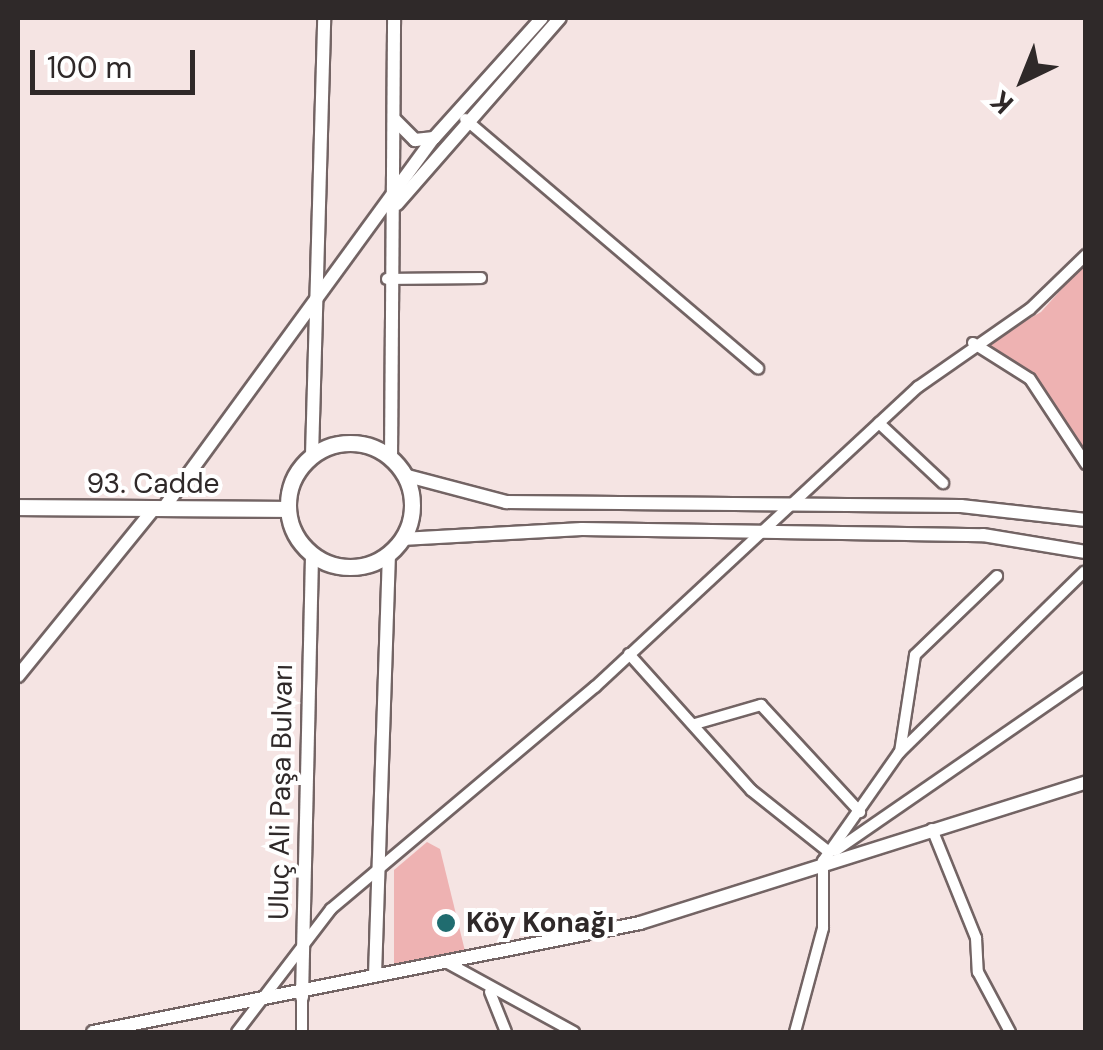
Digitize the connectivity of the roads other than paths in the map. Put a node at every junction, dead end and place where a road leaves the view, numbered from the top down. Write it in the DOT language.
graph roads {
  1 [pos="324,18"];
  2 [pos="394,18"];
  3 [pos="542,18"];
  4 [pos="560,18"];
  5 [pos="392,116"];
  6 [pos="463,118"];
  7 [pos="434,138"];
  8 [pos="394,193"];
  9 [pos="389,220"];
  10 [pos="1086,256"];
  11 [pos="481,278"];
  12 [pos="387,279"];
  13 [pos="317,293"];
  14 [pos="973,343"];
  15 [pos="758,368"];
  16 [pos="880,422"];
  17 [pos="312,456"];
  18 [pos="391,459"];
  19 [pos="1086,464"];
  20 [pos="404,475"];
  21 [pos="942,483"];
  22 [pos="792,504"];
  23 [pos="18,507"];
  24 [pos="157,510"];
  25 [pos="288,510"];
  26 [pos="1086,520"];
  27 [pos="761,531"];
  28 [pos="402,539"];
  29 [pos="1085,552"];
  30 [pos="388,553"];
  31 [pos="312,554"];
  32 [pos="997,576"];
  33 [pos="1085,576"];
  34 [pos="629,654"];
  35 [pos="18,676"];
  36 [pos="1086,678"];
  37 [pos="695,724"];
  38 [pos="900,753"];
  39 [pos="1086,782"];
  40 [pos="860,812"];
  41 [pos="932,828"];
  42 [pos="826,856"];
  43 [pos="376,871"];
  44 [pos="303,941"];
  45 [pos="446,962"];
  46 [pos="375,975"];
  47 [pos="490,991"];
  48 [pos="263,996"];
  49 [pos="302,997"];
  50 [pos="93,1032"];
  51 [pos="236,1032"];
  52 [pos="302,1032"];
  53 [pos="506,1032"];
  54 [pos="574,1032"];
  55 [pos="795,1032"];
  56 [pos="1010,1032"];
  1 -- 13 [label="street"];
  2 -- 5 [label="street"];
  3 -- 6 [label="street"];
  4 -- 6 [label="street"];
  5 -- 7 [label="street"];
  5 -- 8 [label="street"];
  6 -- 7 [label="street"];
  6 -- 9 [label="street"];
  6 -- 15 [label="street"];
  7 -- 8 [label="street"];
  8 -- 9 [label="street"];
  8 -- 13 [label="street"];
  9 -- 12 [label="street"];
  10 -- 14 [label="street"];
  11 -- 12 [label="street"];
  12 -- 18 [label="street"];
  13 -- 17 [label="street"];
  13 -- 24 [label="street"];
  14 -- 16 [label="street"];
  14 -- 19 [label="street"];
  16 -- 21 [label="street"];
  16 -- 22 [label="street"];
  17 -- 18 [label="main road"];
  17 -- 25 [label="main road"];
  18 -- 20 [label="main road"];
  20 -- 22 [label="street"];
  20 -- 28 [label="main road"];
  22 -- 26 [label="street"];
  22 -- 27 [label="street"];
  23 -- 24 [label="main road, 93. Cadde"];
  24 -- 25 [label="main road, 93. Cadde"];
  24 -- 35 [label="street"];
  25 -- 31 [label="main road, Uluç Ali Paşa Bulvarı"];
  27 -- 28 [label="street"];
  27 -- 29 [label="street"];
  27 -- 34 [label="street"];
  28 -- 30 [label="main road"];
  29 -- 33 [label="street"];
  30 -- 31 [label="main road"];
  30 -- 43 [label="street"];
  31 -- 44 [label="street, Uluç Ali Paşa Bulvarı"];
  32 -- 38 [label="street"];
  33 -- 38 [label="street"];
  34 -- 37 [label="street"];
  34 -- 43 [label="street"];
  36 -- 42 [label="street"];
  37 -- 40 [label="street"];
  37 -- 42 [label="street"];
  38 -- 40 [label="street"];
  39 -- 41 [label="street"];
  40 -- 42 [label="street"];
  41 -- 42 [label="street"];
  41 -- 56 [label="street"];
  42 -- 45 [label="street"];
  42 -- 55 [label="street"];
  43 -- 44 [label="street"];
  43 -- 46 [label="street"];
  44 -- 48 [label="street"];
  44 -- 49 [label="street, Uluç Ali Paşa Bulvarı"];
  45 -- 46 [label="street"];
  45 -- 47 [label="street"];
  46 -- 49 [label="street"];
  47 -- 53 [label="street"];
  47 -- 54 [label="street"];
  48 -- 49 [label="street"];
  48 -- 50 [label="street"];
  48 -- 51 [label="street"];
  49 -- 52 [label="street, Uluç Ali Paşa Bulvarı"];
}
